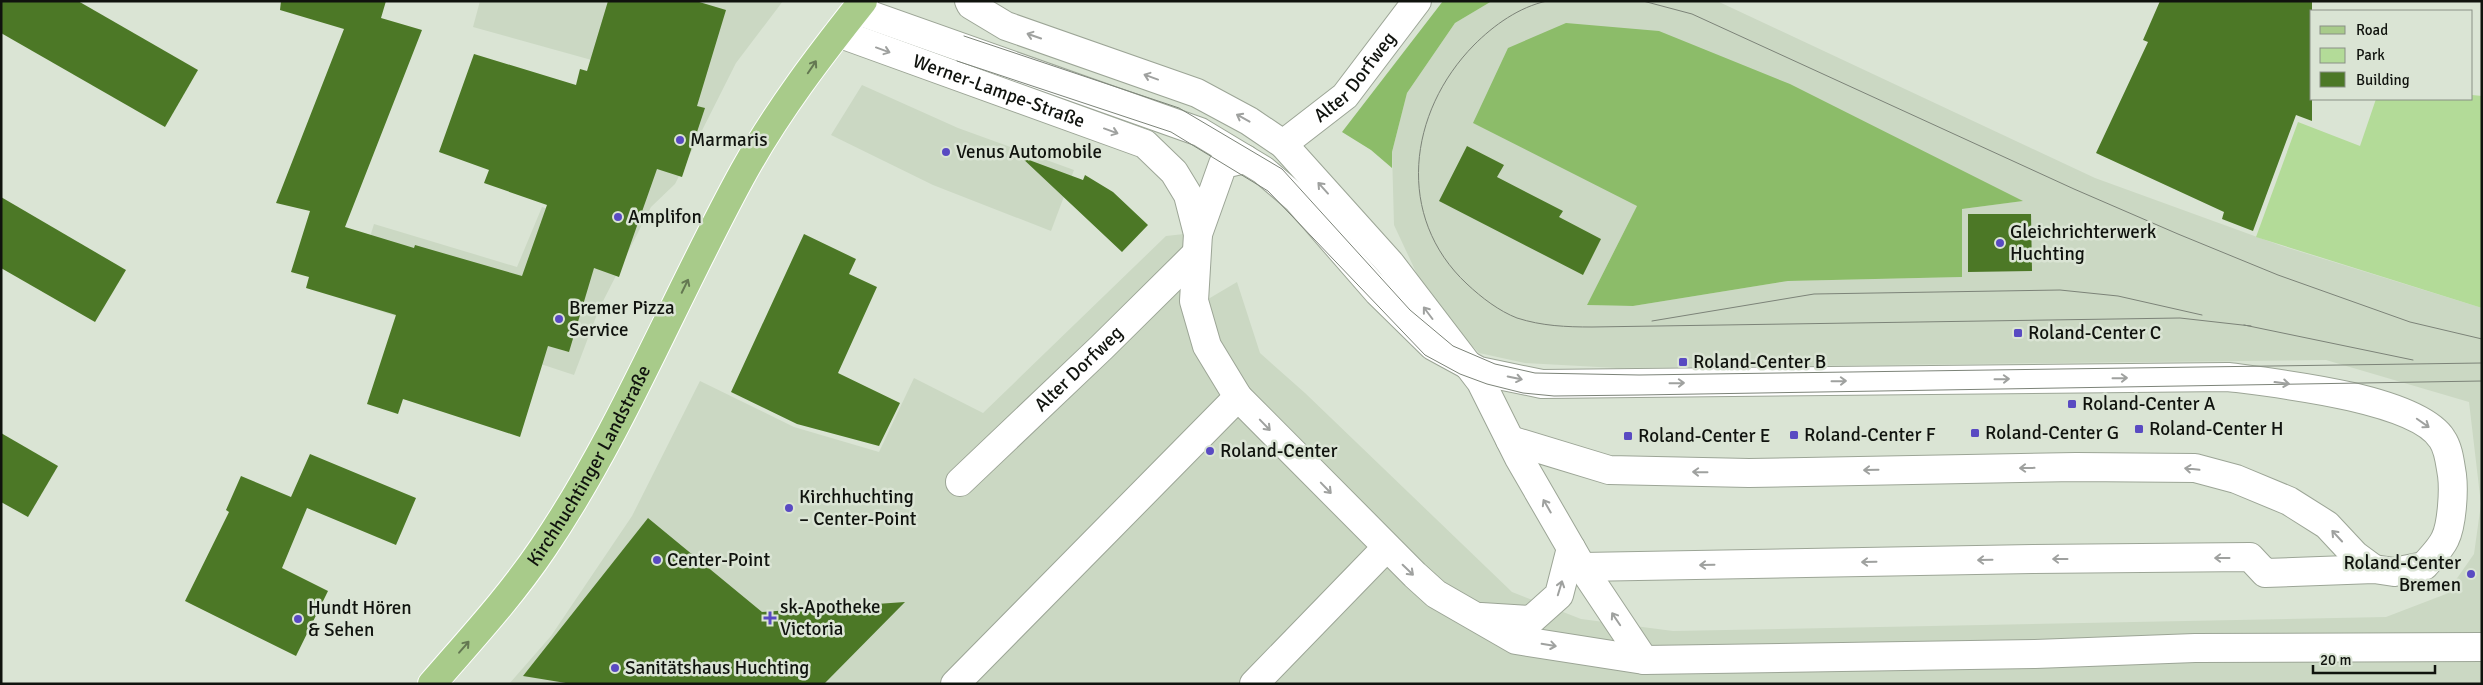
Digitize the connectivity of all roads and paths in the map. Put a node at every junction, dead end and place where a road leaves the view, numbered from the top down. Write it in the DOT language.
graph roads {
  1 [pos="969,1"];
  2 [pos="1417,1"];
  3 [pos="860,6"];
  4 [pos="838,33"];
  5 [pos="1283,144"];
  6 [pos="1245,159"];
  7 [pos="1197,244"];
  8 [pos="1468,365"];
  9 [pos="1238,397"];
  10 [pos="1510,440"];
  11 [pos="960,482"];
  12 [pos="1386,548"];
  13 [pos="1576,558"];
  14 [pos="2374,568"];
  15 [pos="1474,616"];
  16 [pos="2482,647"];
  17 [pos="1644,660"];
  18 [pos="432,684"];
  19 [pos="955,684"];
  20 [pos="1254,684"];
  5 -- 1 [label="street, one-way"];
  2 -- 5 [label="street, Alter Dorfweg"];
  3 -- 4 [label="main road, Kirchhuchtinger Landstraße"];
  3 -- 6 [label="street"];
  4 -- 7 [label="street, Werner-Lampe-Straße, one-way"];
  18 -- 4 [label="main road, Kirchhuchtinger Landstraße, one-way"];
  8 -- 5 [label="street, one-way"];
  6 -- 7 [label="street"];
  6 -- 8 [label="street"];
  7 -- 9 [label="street"];
  7 -- 11 [label="street, Alter Dorfweg"];
  8 -- 10 [label="street"];
  8 -- 14 [label="street, one-way"];
  9 -- 12 [label="street, one-way"];
  9 -- 19 [label="street"];
  13 -- 10 [label="street, one-way"];
  14 -- 10 [label="street, one-way"];
  12 -- 15 [label="street, one-way"];
  12 -- 20 [label="street"];
  14 -- 13 [label="street, one-way"];
  15 -- 13 [label="street, one-way"];
  17 -- 13 [label="street, one-way"];
  15 -- 17 [label="street, one-way"];
  16 -- 17 [label="street"];
}
